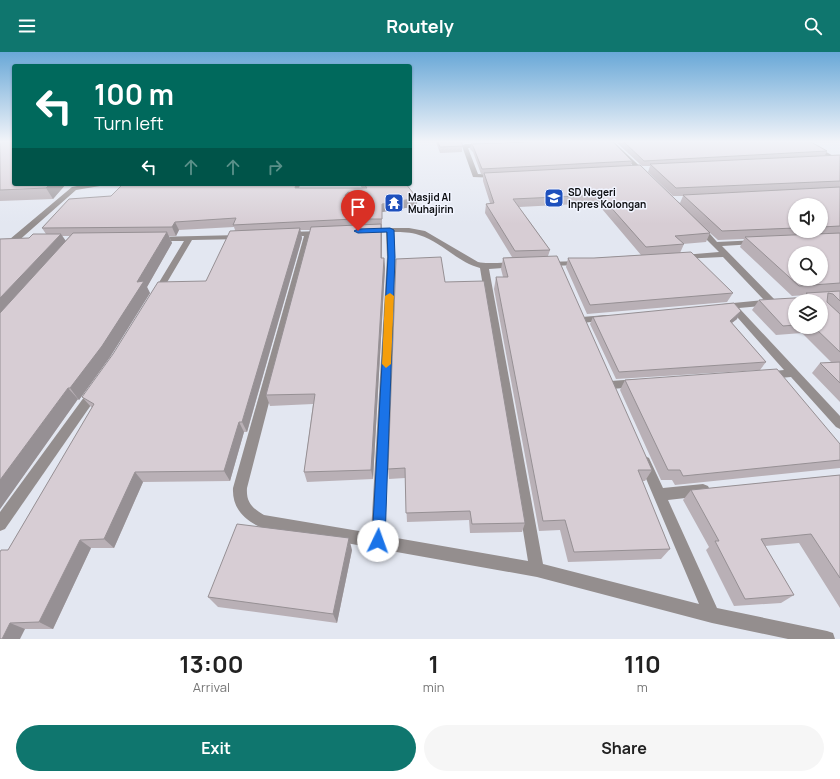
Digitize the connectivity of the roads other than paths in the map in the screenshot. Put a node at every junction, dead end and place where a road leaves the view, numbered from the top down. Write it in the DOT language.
graph roads {
  1 [pos="473,169"];
  2 [pos="639,169"];
  3 [pos="504,176"];
  4 [pos="649,179"];
  5 [pos="87,186"];
  6 [pos="350,203"];
  7 [pos="693,222"];
  8 [pos="390,230"];
  9 [pos="362,231"];
  10 [pos="330,232"];
  11 [pos="351,232"];
  12 [pos="309,233"];
  13 [pos="277,235"];
  14 [pos="245,236"];
  15 [pos="151,239"];
  16 [pos="189,239"];
  17 [pos="27,241"];
  18 [pos="762,242"];
  19 [pos="715,244"];
  20 [pos="725,254"];
  21 [pos="671,258"];
  22 [pos="588,262"];
  23 [pos="536,264"];
  24 [pos="558,264"];
  25 [pos="521,265"];
  26 [pos="484,266"];
  27 [pos="564,278"];
  28 [pos="576,306"];
  29 [pos="732,306"];
  30 [pos="148,307"];
  31 [pos="716,307"];
  32 [pos="614,317"];
  33 [pos="582,320"];
  34 [pos="588,334"];
  35 [pos="793,373"];
  36 [pos="754,376"];
  37 [pos="102,380"];
  38 [pos="650,382"];
  39 [pos="617,398"];
  40 [pos="840,424"];
  41 [pos="641,454"];
  42 [pos="715,489"];
  43 [pos="660,495"];
  44 [pos="0,524"];
  45 [pos="378,541"];
  46 [pos="537,570"];
  47 [pos="712,615"];
  48 [pos="827,639"];
  1 -- 3 [label="street"];
  2 -- 4 [label="street"];
  5 -- 17 [label="street"];
  6 -- 9 [label="street"];
  7 -- 19 [label="street"];
  8 -- 9 [label="street"];
  8 -- 26 [label="street"];
  8 -- 45 [label="street"];
  9 -- 11 [label="street"];
  10 -- 12 [label="street"];
  12 -- 13 [label="street"];
  12 -- 45 [label="street"];
  14 -- 16 [label="street"];
  15 -- 16 [label="street"];
  16 -- 30 [label="street"];
  18 -- 19 [label="street"];
  19 -- 20 [label="street"];
  20 -- 21 [label="street"];
  20 -- 29 [label="street"];
  22 -- 24 [label="street"];
  23 -- 24 [label="street"];
  24 -- 27 [label="street"];
  25 -- 26 [label="street"];
  26 -- 46 [label="street"];
  28 -- 33 [label="street"];
  29 -- 31 [label="street"];
  29 -- 35 [label="street"];
  32 -- 33 [label="street"];
  33 -- 34 [label="street"];
  35 -- 36 [label="street"];
  35 -- 40 [label="street"];
  37 -- 44 [label="street"];
  38 -- 39 [label="street"];
  41 -- 43 [label="street"];
  42 -- 43 [label="street"];
  43 -- 47 [label="street"];
  45 -- 46 [label="street"];
  46 -- 47 [label="street"];
  47 -- 48 [label="street"];
}
